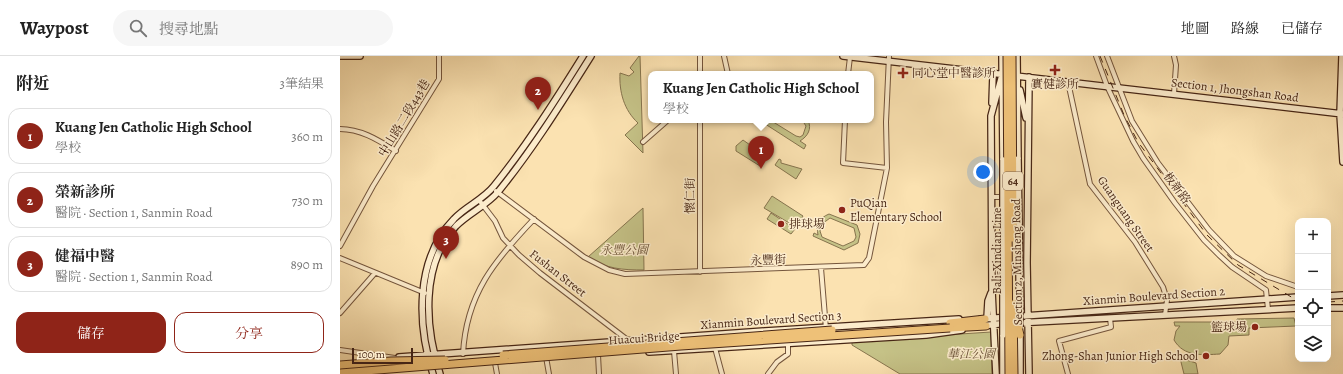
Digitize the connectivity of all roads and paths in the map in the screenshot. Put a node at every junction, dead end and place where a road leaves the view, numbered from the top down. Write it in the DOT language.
graph roads {
  1 [pos="340,56"];
  2 [pos="360,56"];
  3 [pos="439,56"];
  4 [pos="583,56"];
  5 [pos="591,56"];
  6 [pos="700,56"];
  7 [pos="724,56"];
  8 [pos="843,56"];
  9 [pos="1002,56"];
  10 [pos="1007,56"];
  11 [pos="1012,56"];
  12 [pos="1017,56"];
  13 [pos="1096,56"];
  14 [pos="1108,56"];
  15 [pos="1174,56"];
  16 [pos="1342,56"];
  17 [pos="850,57"];
  18 [pos="889,59"];
  19 [pos="700,71"];
  20 [pos="727,71"];
  21 [pos="848,71"];
  22 [pos="993,74"];
  23 [pos="1002,75"];
  24 [pos="1016,76"];
  25 [pos="1030,77"];
  26 [pos="1068,82"];
  27 [pos="1106,86"];
  28 [pos="1118,87"];
  29 [pos="1174,94"];
  30 [pos="1341,114"];
  31 [pos="992,116"];
  32 [pos="665,123"];
  33 [pos="700,123"];
  34 [pos="845,123"];
  35 [pos="1028,126"];
  36 [pos="340,129"];
  37 [pos="643,142"];
  38 [pos="396,151"];
  39 [pos="1343,162"];
  40 [pos="888,168"];
  41 [pos="495,190"];
  42 [pos="992,197"];
  43 [pos="1028,197"];
  44 [pos="481,203"];
  45 [pos="534,219"];
  46 [pos="437,243"];
  47 [pos="510,245"];
  48 [pos="340,246"];
  49 [pos="443,246"];
  50 [pos="340,258"];
  51 [pos="821,268"];
  52 [pos="700,272"];
  53 [pos="375,273"];
  54 [pos="1295,286"];
  55 [pos="992,291"];
  56 [pos="422,292"];
  57 [pos="429,294"];
  58 [pos="1331,294"];
  59 [pos="1342,295"];
  60 [pos="1295,297"];
  61 [pos="1267,298"];
  62 [pos="1011,305"];
  63 [pos="1165,307"];
  64 [pos="1295,308"];
  65 [pos="1331,308"];
  66 [pos="1343,308"];
  67 [pos="1268,309"];
  68 [pos="340,313"];
  69 [pos="1028,315"];
  70 [pos="1165,315"];
  71 [pos="1011,316"];
  72 [pos="994,317"];
  73 [pos="1110,318"];
  74 [pos="986,321"];
  75 [pos="1029,322"];
  76 [pos="1012,323"];
  77 [pos="950,325"];
  78 [pos="994,325"];
  79 [pos="826,326"];
  80 [pos="786,329"];
  81 [pos="1003,335"];
  82 [pos="1020,336"];
  83 [pos="827,340"];
  84 [pos="629,341"];
  85 [pos="788,343"];
  86 [pos="543,348"];
  87 [pos="715,348"];
  88 [pos="340,350"];
  89 [pos="674,351"];
  90 [pos="634,352"];
  91 [pos="463,354"];
  92 [pos="598,355"];
  93 [pos="395,358"];
  94 [pos="429,358"];
  95 [pos="435,358"];
  96 [pos="547,358"];
  97 [pos="340,363"];
  98 [pos="495,363"];
  99 [pos="459,366"];
  100 [pos="340,368"];
  101 [pos="434,370"];
  102 [pos="340,373"];
  103 [pos="368,374"];
  104 [pos="440,374"];
  105 [pos="496,374"];
  106 [pos="549,374"];
  107 [pos="599,374"];
  108 [pos="676,374"];
  109 [pos="722,374"];
  110 [pos="768,374"];
  111 [pos="996,374"];
  112 [pos="1003,374"];
  113 [pos="1009,374"];
  114 [pos="1014,374"];
  115 [pos="1020,374"];
  116 [pos="1029,374"];
  117 [pos="1068,374"];
  1 -- 2 [label="main road"];
  3 -- 38 [label="street, 中山路二段443巷"];
  4 -- 41 [label="main road"];
  5 -- 41 [label="main road"];
  6 -- 19 [label="street"];
  7 -- 20 [label="street"];
  8 -- 17 [label="main road, Section 1, Jhongshan Road"];
  9 -- 23 [label="main road"];
  10 -- 62 [label="highway, Bali-Xindian Line / 64, bridge"];
  11 -- 62 [label="highway, Bali-Xindian Line / 64, bridge"];
  12 -- 24 [label="main road"];
  13 -- 27 [label="street, 板新路"];
  14 -- 28 [label="street, 板新路"];
  15 -- 29 [label="street"];
  16 -- 30 [label="main road"];
  17 -- 18 [label="main road, Section 1, Jhongshan Road"];
  17 -- 21 [label="street"];
  18 -- 22 [label="main road, Section 1, Jhongshan Road"];
  18 -- 40 [label="street, 永豐街"];
  22 -- 23 [label="main road, Section 1, Jhongshan Road"];
  22 -- 31 [label="main road, Section 2, Minsheng Road"];
  23 -- 24 [label="main road, Section 1, Jhongshan Road"];
  23 -- 31 [label="main road, Section 2, Minsheng Road"];
  23 -- 81 [label="main road, bridge"];
  24 -- 25 [label="main road, Section 1, Jhongshan Road"];
  24 -- 35 [label="main road, Section 2, Minsheng Road"];
  24 -- 82 [label="main road, bridge"];
  25 -- 26 [label="main road, Section 1, Jhongshan Road"];
  25 -- 35 [label="main road, Section 2, Minsheng Road"];
  26 -- 27 [label="main road, Section 1, Jhongshan Road"];
  26 -- 63 [label="street, Guanguang Street"];
  27 -- 28 [label="main road, Section 1, Jhongshan Road"];
  27 -- 61 [label="street, 板新路"];
  28 -- 29 [label="main road, Section 1, Jhongshan Road"];
  28 -- 54 [label="street, 板新路"];
  29 -- 30 [label="main road, Section 1, Jhongshan Road"];
  30 -- 39 [label="main road"];
  31 -- 42 [label="main road, Section 2, Minsheng Road"];
  32 -- 37 [label="street"];
  33 -- 52 [label="street, 懷仁街"];
  34 -- 40 [label="street"];
  35 -- 43 [label="main road, Section 2, Minsheng Road"];
  36 -- 38 [label="street"];
  38 -- 48 [label="street, 中山路二段443巷"];
  40 -- 51 [label="street, 永豐街"];
  41 -- 44 [label="main road"];
  41 -- 45 [label="street, 永豐街"];
  42 -- 43 [label="street"];
  42 -- 55 [label="main road, Section 2, Minsheng Road"];
  43 -- 69 [label="main road, Section 2, Minsheng Road"];
  44 -- 46 [label="main road"];
  44 -- 47 [label="street, Fushan Street"];
  44 -- 49 [label="main road"];
  45 -- 47 [label="street"];
  45 -- 52 [label="street, 永豐街"];
  46 -- 49 [label="main road"];
  46 -- 56 [label="main road"];
  47 -- 84 [label="street, Fushan Street"];
  47 -- 91 [label="street"];
  49 -- 57 [label="main road"];
  50 -- 53 [label="street"];
  51 -- 52 [label="street, 永豐街"];
  51 -- 79 [label="street"];
  53 -- 56 [label="street"];
  53 -- 68 [label="street"];
  55 -- 72 [label="main road, Section 2, Minsheng Road"];
  55 -- 74 [label="main road, Section 2, Minsheng Road"];
  56 -- 57 [label="street"];
  56 -- 94 [label="main road"];
  57 -- 95 [label="main road"];
  58 -- 59 [label="main road"];
  60 -- 61 [label="main road, Xianmin Boulevard Section 2"];
  61 -- 63 [label="main road, Xianmin Boulevard Section 2"];
  61 -- 67 [label="street"];
  62 -- 81 [label="highway, bridge"];
  62 -- 82 [label="highway, bridge"];
  62 -- 113 [label="highway, Bali-Xindian Line / 64, bridge"];
  62 -- 114 [label="highway, Bali-Xindian Line / 64, bridge"];
  63 -- 69 [label="main road, Xianmin Boulevard Section 2"];
  63 -- 70 [label="street, Guanguang Street"];
  64 -- 67 [label="main road, Xianmin Boulevard Section 2"];
  65 -- 66 [label="main road"];
  67 -- 70 [label="main road, Xianmin Boulevard Section 2"];
  69 -- 71 [label="main road, Xianmin Boulevard Section 2"];
  69 -- 75 [label="main road, Section 2, Minsheng Road"];
  70 -- 73 [label="main road, Xianmin Boulevard Section 2"];
  71 -- 72 [label="main road, Xianmin Boulevard Section 3"];
  72 -- 74 [label="main road, Xianmin Boulevard Section 3"];
  72 -- 78 [label="main road, Section 2, Minsheng Road"];
  73 -- 75 [label="main road, Xianmin Boulevard Section 2"];
  73 -- 117 [label="street"];
  74 -- 77 [label="highway"];
  74 -- 78 [label="main road, Xianmin Boulevard Section 3"];
  74 -- 79 [label="main road, Xianmin Boulevard Section 3"];
  74 -- 83 [label="main road, Xianmin Boulevard Section 3"];
  75 -- 76 [label="main road, Xianmin Boulevard Section 2"];
  75 -- 116 [label="main road, Section 2, Minsheng Road"];
  76 -- 78 [label="main road, Xianmin Boulevard Section 3"];
  77 -- 97 [label="highway, Huacui Bridge, bridge"];
  77 -- 102 [label="highway, Huacui Bridge, bridge"];
  78 -- 111 [label="main road, Section 2, Minsheng Road"];
  79 -- 80 [label="main road, Xianmin Boulevard Section 3"];
  79 -- 83 [label="street"];
  80 -- 84 [label="main road, Xianmin Boulevard Section 3"];
  80 -- 85 [label="street"];
  81 -- 112 [label="main road"];
  82 -- 115 [label="main road"];
  83 -- 85 [label="main road, Xianmin Boulevard Section 3"];
  84 -- 86 [label="main road, Xianmin Boulevard Section 3"];
  84 -- 90 [label="street, Fushan Street"];
  85 -- 87 [label="main road, Xianmin Boulevard Section 3"];
  85 -- 110 [label="street"];
  86 -- 91 [label="main road, Xianmin Boulevard Section 3"];
  86 -- 96 [label="street"];
  87 -- 89 [label="main road, Xianmin Boulevard Section 3"];
  87 -- 109 [label="street"];
  88 -- 93 [label="street"];
  89 -- 90 [label="main road, Xianmin Boulevard Section 3"];
  89 -- 108 [label="street"];
  90 -- 92 [label="main road, Xianmin Boulevard Section 3"];
  91 -- 95 [label="main road, Xianmin Boulevard Section 3"];
  91 -- 99 [label="main road"];
  92 -- 96 [label="main road, Xianmin Boulevard Section 3"];
  92 -- 107 [label="street"];
  93 -- 94 [label="main road, Xianmin Boulevard Section 3"];
  93 -- 97 [label="main road, Xianmin Boulevard Section 3"];
  94 -- 95 [label="main road, Xianmin Boulevard Section 3"];
  94 -- 101 [label="main road"];
  95 -- 101 [label="main road"];
  96 -- 98 [label="main road, Xianmin Boulevard Section 3"];
  96 -- 106 [label="street"];
  98 -- 99 [label="main road, Xianmin Boulevard Section 3"];
  98 -- 105 [label="street"];
  99 -- 101 [label="main road, Xianmin Boulevard Section 3"];
  100 -- 101 [label="highway, bridge"];
  101 -- 103 [label="main road, Xianmin Boulevard Section 3"];
  101 -- 104 [label="main road"];
}
